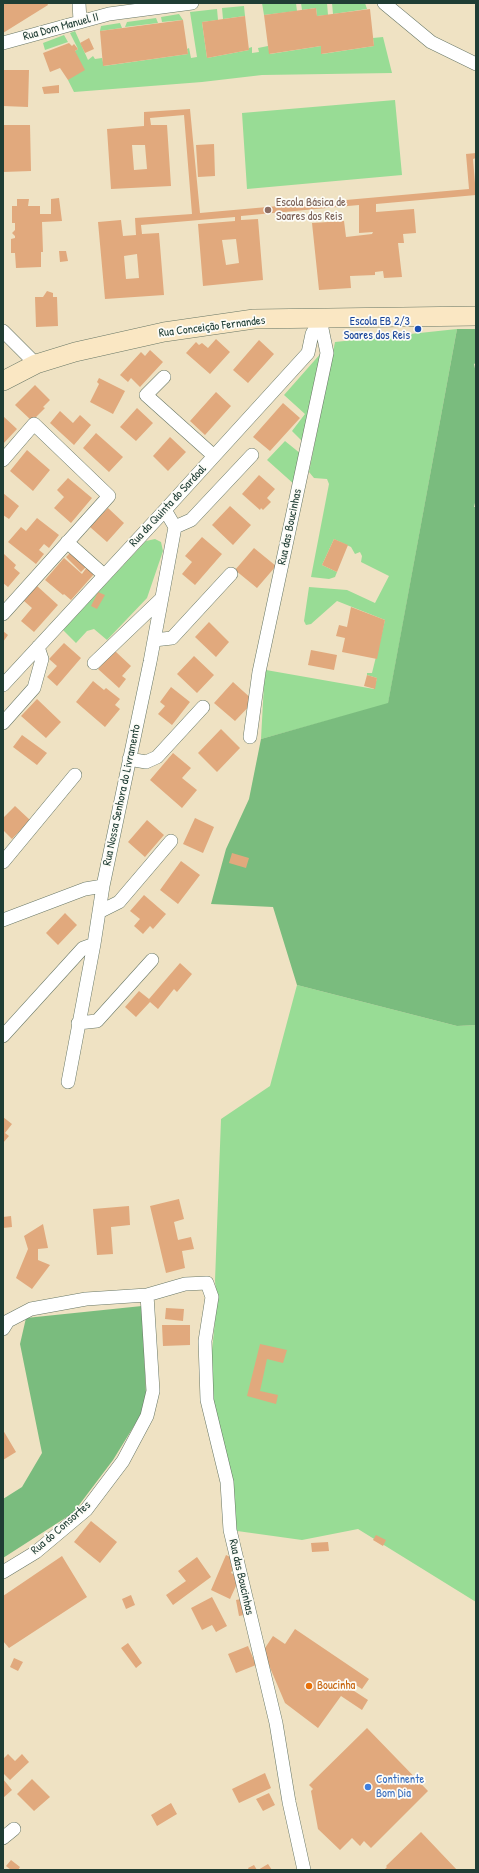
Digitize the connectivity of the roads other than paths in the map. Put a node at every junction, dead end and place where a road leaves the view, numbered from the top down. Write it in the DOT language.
graph roads {
  1 [pos="79,3"];
  2 [pos="192,3"];
  3 [pos="384,3"];
  4 [pos="80,21"];
  5 [pos="3,43"];
  6 [pos="476,64"];
  7 [pos="476,316"];
  8 [pos="320,318"];
  9 [pos="3,331"];
  10 [pos="36,364"];
  11 [pos="164,377"];
  12 [pos="3,381"];
  13 [pos="252,454"];
  14 [pos="214,456"];
  15 [pos="3,460"];
  16 [pos="165,510"];
  17 [pos="174,527"];
  18 [pos="68,542"];
  19 [pos="231,574"];
  20 [pos="104,575"];
  21 [pos="162,598"];
  22 [pos="3,614"];
  23 [pos="154,640"];
  24 [pos="38,647"];
  25 [pos="94,663"];
  26 [pos="3,685"];
  27 [pos="203,707"];
  28 [pos="3,723"];
  29 [pos="250,737"];
  30 [pos="129,759"];
  31 [pos="75,776"];
  32 [pos="171,841"];
  33 [pos="3,862"];
  34 [pos="103,886"];
  35 [pos="100,912"];
  36 [pos="3,920"];
  37 [pos="94,944"];
  38 [pos="152,960"];
  39 [pos="78,1024"];
  40 [pos="3,1036"];
  41 [pos="68,1082"];
  42 [pos="147,1295"];
  43 [pos="3,1329"];
  44 [pos="3,1572"];
  45 [pos="14,1829"];
  46 [pos="3,1838"];
  47 [pos="304,1870"];
  1 -- 4 [label="street"];
  2 -- 4 [label="street, Rua Dom Manuel II"];
  3 -- 6 [label="street"];
  4 -- 5 [label="street, Rua Dom Manuel II"];
  7 -- 8 [label="main road, Rua Conceição Fernandes"];
  8 -- 10 [label="main road, Rua Conceição Fernandes"];
  8 -- 14 [label="street, Rua da Quinta do Sardoal"];
  8 -- 29 [label="street, Rua das Boucinhas"];
  9 -- 10 [label="street"];
  10 -- 12 [label="main road, Rua Conceição Fernandes"];
  11 -- 14 [label="street"];
  13 -- 17 [label="street"];
  14 -- 16 [label="street, Rua da Quinta do Sardoal"];
  15 -- 18 [label="street"];
  16 -- 17 [label="street"];
  16 -- 20 [label="street, Rua da Quinta do Sardoal"];
  17 -- 21 [label="street, Rua Nossa Senhora do Livramento"];
  18 -- 20 [label="street"];
  18 -- 22 [label="street"];
  19 -- 23 [label="street"];
  20 -- 24 [label="street, Rua da Quinta do Sardoal"];
  21 -- 23 [label="street, Rua Nossa Senhora do Livramento"];
  21 -- 25 [label="street"];
  23 -- 30 [label="street, Rua Nossa Senhora do Livramento"];
  24 -- 26 [label="street, Rua da Quinta do Sardoal"];
  24 -- 28 [label="street"];
  27 -- 30 [label="street"];
  30 -- 34 [label="street, Rua Nossa Senhora do Livramento"];
  31 -- 33 [label="street"];
  32 -- 35 [label="street"];
  34 -- 35 [label="street, Rua Nossa Senhora do Livramento"];
  34 -- 36 [label="street"];
  35 -- 37 [label="street, Rua Nossa Senhora do Livramento"];
  37 -- 39 [label="street, Rua Nossa Senhora do Livramento"];
  37 -- 40 [label="street"];
  38 -- 39 [label="street"];
  39 -- 41 [label="street, Rua Nossa Senhora do Livramento"];
  42 -- 43 [label="street"];
  42 -- 44 [label="street, Rua do Consortes"];
  42 -- 47 [label="street, Rua das Boucinhas"];
  45 -- 46 [label="street"];
}
